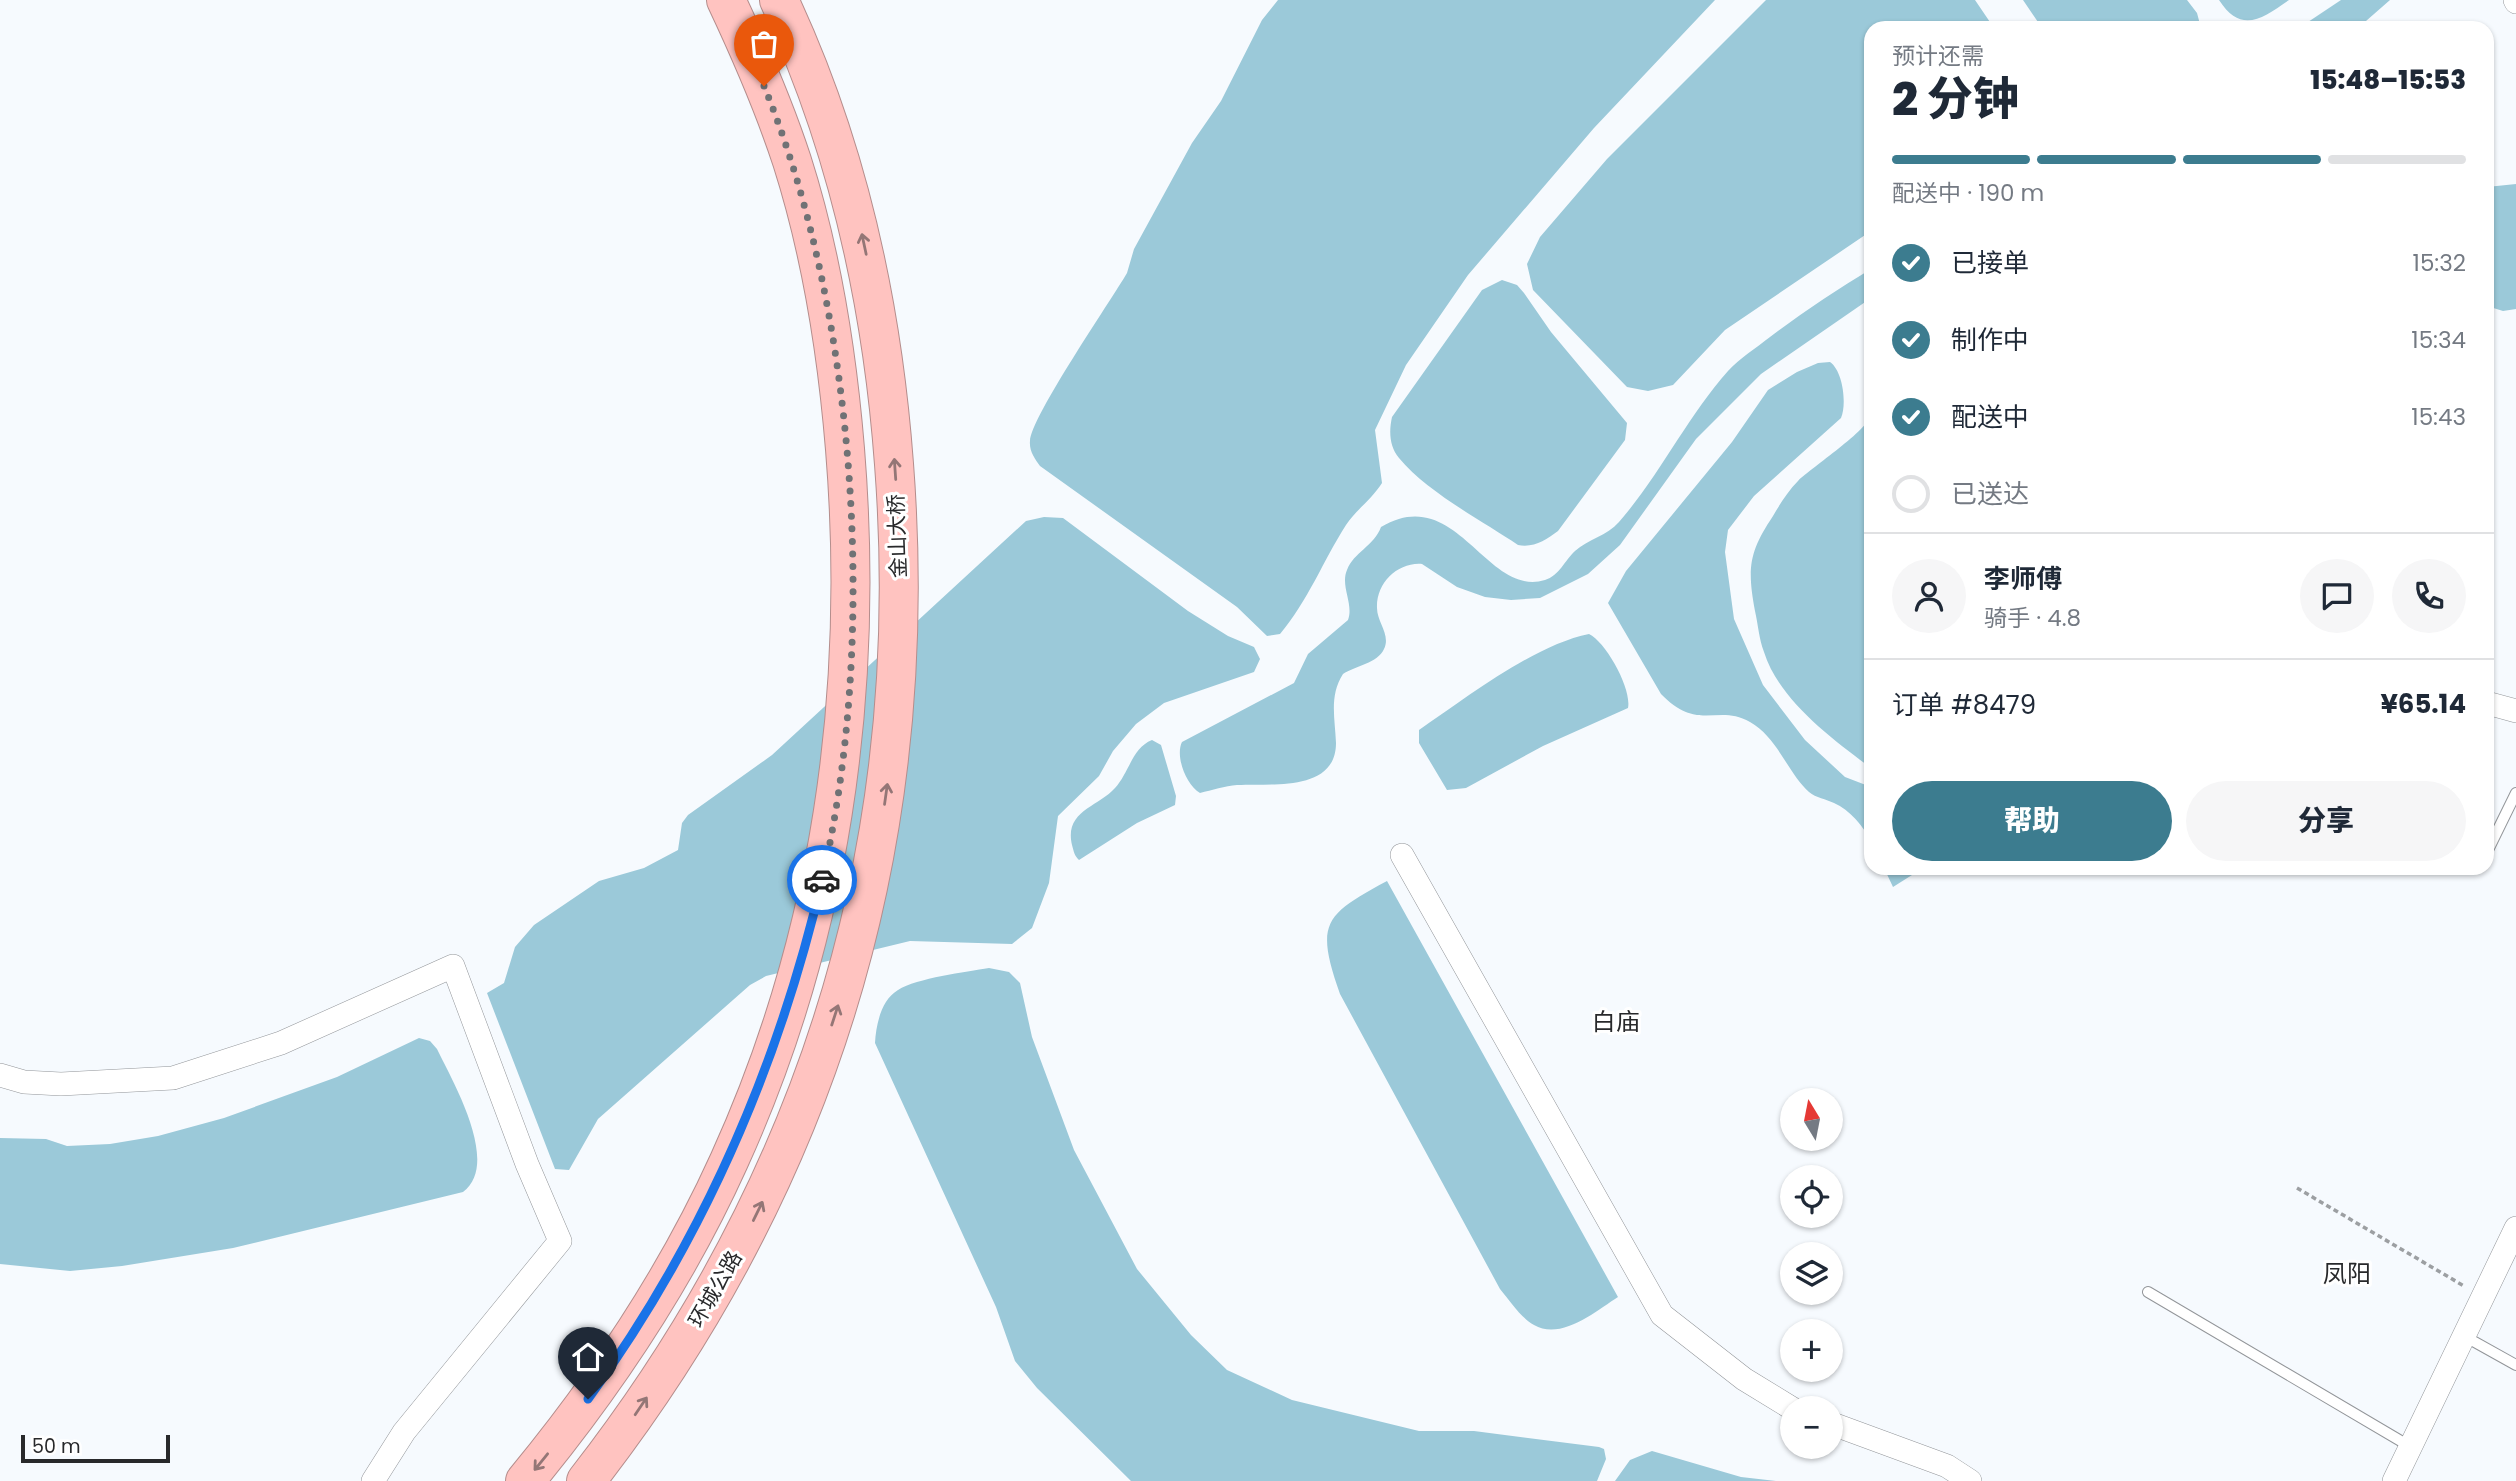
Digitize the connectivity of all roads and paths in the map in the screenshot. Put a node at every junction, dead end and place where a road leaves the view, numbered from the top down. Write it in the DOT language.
graph roads {
  1 [pos="726,0"];
  2 [pos="779,0"];
  3 [pos="2494,705"];
  4 [pos="2516,711"];
  5 [pos="2516,793"];
  6 [pos="2494,838"];
  7 [pos="1402,855"];
  8 [pos="0,1075"];
  9 [pos="813,1080"];
  10 [pos="2297,1188"];
  11 [pos="2516,1228"];
  12 [pos="2148,1292"];
  13 [pos="2483,1297"];
  14 [pos="2464,1336"];
  15 [pos="2516,1365"];
  16 [pos="1780,1401"];
  17 [pos="1843,1428"];
  18 [pos="2411,1447"];
  19 [pos="373,1481"];
  20 [pos="525,1481"];
  21 [pos="586,1481"];
  22 [pos="1970,1481"];
  23 [pos="2394,1481"];
  1 -- 20 [label="highway, one-way"];
  9 -- 2 [label="highway, 金山大桥, one-way"];
  3 -- 4 [label="street"];
  5 -- 6 [label="lane"];
  7 -- 16 [label="street"];
  8 -- 19 [label="street"];
  21 -- 9 [label="highway, 环城公路, one-way"];
  10 -- 13 [label="path"];
  11 -- 13 [label="street"];
  12 -- 18 [label="lane"];
  13 -- 14 [label="street"];
  14 -- 15 [label="lane"];
  14 -- 18 [label="street"];
  17 -- 22 [label="street"];
  18 -- 23 [label="street"];
}
